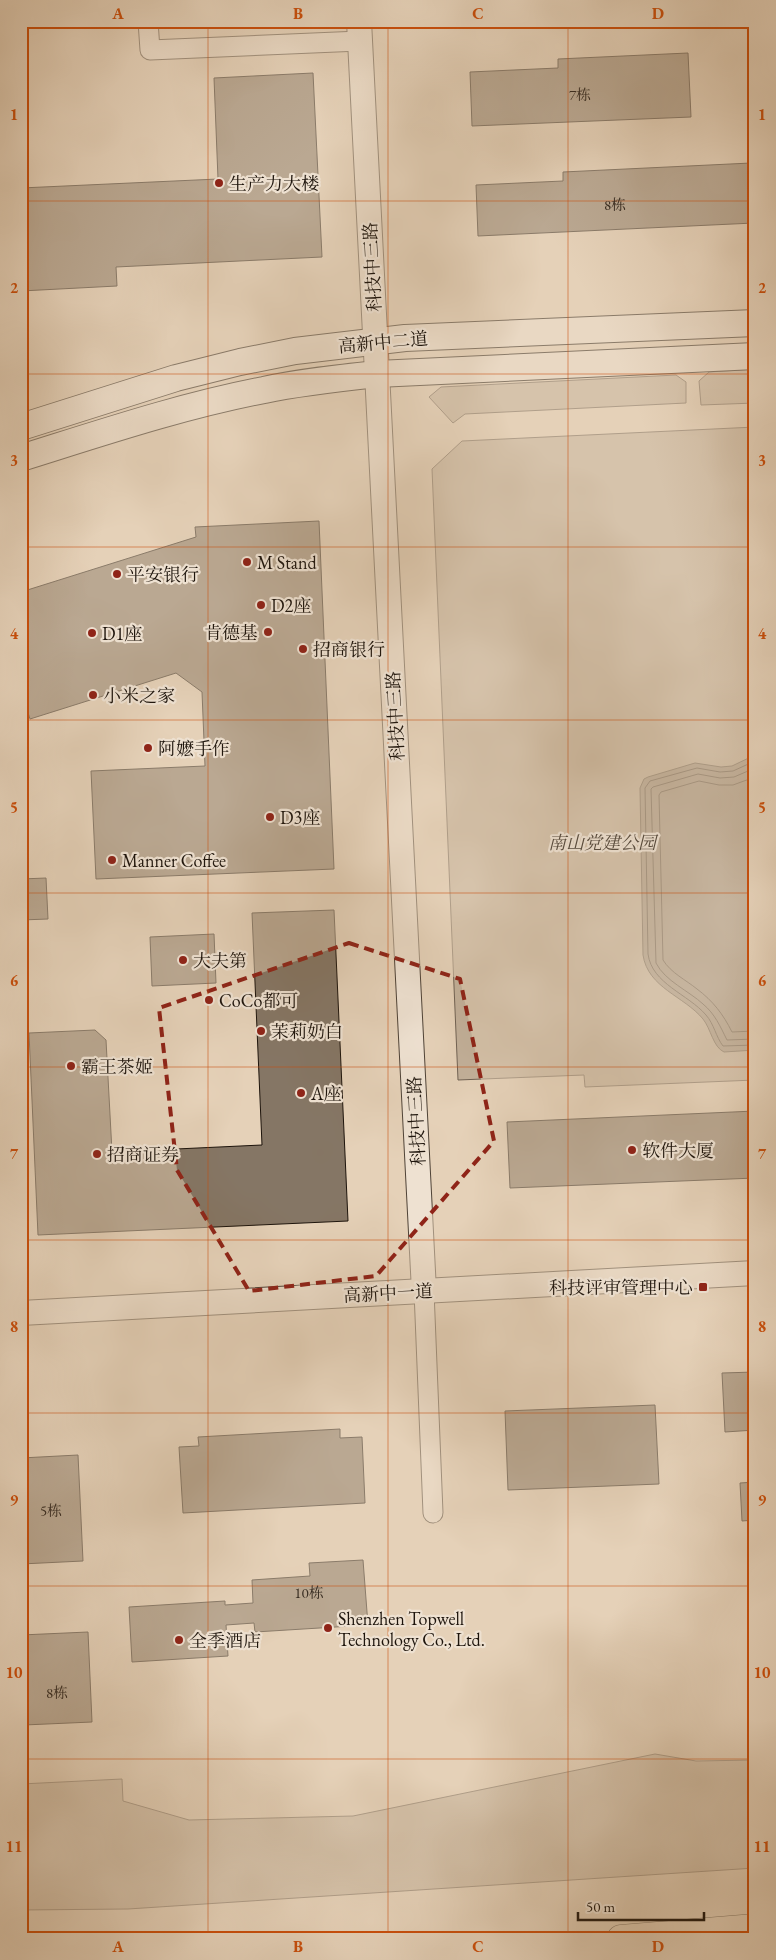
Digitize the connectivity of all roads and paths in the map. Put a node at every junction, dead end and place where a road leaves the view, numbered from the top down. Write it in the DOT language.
graph roads {
  1 [pos="148,21"];
  2 [pos="360,31"];
  3 [pos="755,323"];
  4 [pos="376,341"];
  5 [pos="755,356"];
  6 [pos="377,374"];
  7 [pos="21,427"];
  8 [pos="21,458"];
  9 [pos="755,1273"];
  10 [pos="424,1291"];
  11 [pos="21,1313"];
  12 [pos="434,1513"];
  13 [pos="755,1928"];
  14 [pos="621,1939"];
  1 -- 2 [label="street"];
  2 -- 4 [label="street, 科技中三路"];
  3 -- 4 [label="main road, 高新中二道"];
  4 -- 6 [label="street, 科技中三路"];
  4 -- 7 [label="main road, 高新中二道"];
  5 -- 6 [label="main road, 高新中二道"];
  6 -- 8 [label="main road, 高新中二道"];
  6 -- 10 [label="street, 科技中三路"];
  9 -- 10 [label="street, 高新中一道"];
  10 -- 11 [label="street, 高新中一道"];
  10 -- 12 [label="street"];
  13 -- 14 [label="main road"];
}
